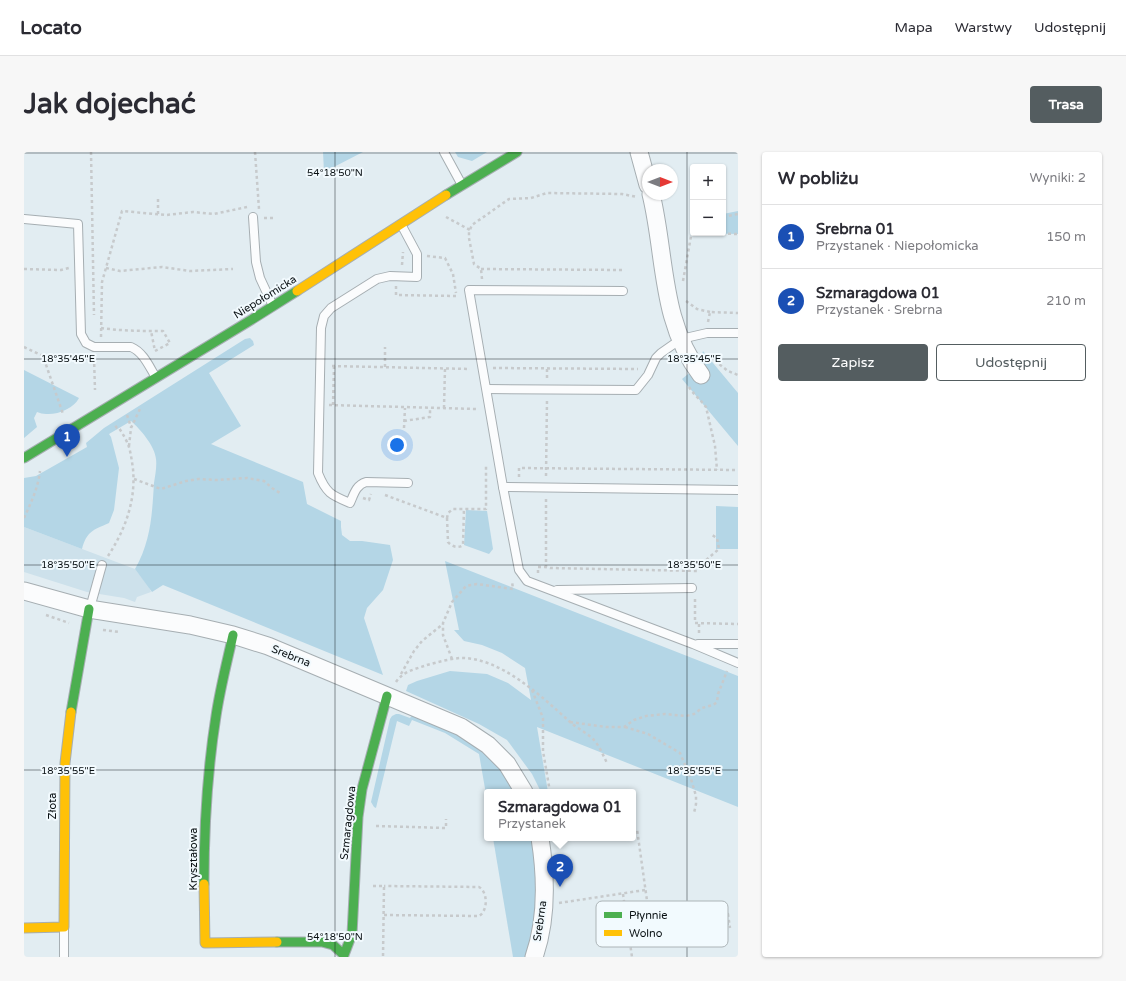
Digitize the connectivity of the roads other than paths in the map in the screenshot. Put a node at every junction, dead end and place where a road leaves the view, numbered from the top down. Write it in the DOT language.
graph roads {
  1 [pos="444,152"];
  2 [pos="517,152"];
  3 [pos="639,152"];
  4 [pos="642,167"];
  5 [pos="463,185"];
  6 [pos="649,200"];
  7 [pos="256,218"];
  8 [pos="24,219"];
  9 [pos="401,225"];
  10 [pos="623,290"];
  11 [pos="273,307"];
  12 [pos="738,333"];
  13 [pos="681,339"];
  14 [pos="701,375"];
  15 [pos="157,379"];
  16 [pos="487,389"];
  17 [pos="24,458"];
  18 [pos="408,483"];
  19 [pos="503,487"];
  20 [pos="738,490"];
  21 [pos="102,565"];
  22 [pos="552,590"];
  23 [pos="24,591"];
  24 [pos="694,591"];
  25 [pos="89,609"];
  26 [pos="233,635"];
  27 [pos="693,644"];
  28 [pos="738,644"];
  29 [pos="735,662"];
  30 [pos="387,696"];
  31 [pos="522,789"];
  32 [pos="548,841"];
  33 [pos="64,927"];
  34 [pos="24,928"];
  35 [pos="344,956"];
  36 [pos="64,957"];
  37 [pos="534,957"];
  1 -- 5 [label="lane"];
  2 -- 5 [label="street, Niepołomicka"];
  3 -- 4 [label="street"];
  5 -- 9 [label="street, Niepołomicka"];
  6 -- 13 [label="street"];
  7 -- 11 [label="lane"];
  8 -- 15 [label="lane"];
  9 -- 11 [label="street, Niepołomicka"];
  9 -- 18 [label="lane"];
  10 -- 16 [label="lane"];
  11 -- 15 [label="street, Niepołomicka"];
  12 -- 13 [label="lane"];
  13 -- 14 [label="street"];
  13 -- 16 [label="lane"];
  15 -- 17 [label="street, Niepołomicka"];
  16 -- 19 [label="lane"];
  19 -- 20 [label="lane"];
  19 -- 22 [label="lane"];
  21 -- 25 [label="lane"];
  22 -- 24 [label="lane"];
  22 -- 27 [label="lane"];
  23 -- 25 [label="street, Srebrna"];
  25 -- 26 [label="street, Srebrna"];
  25 -- 33 [label="street, Złota"];
  26 -- 30 [label="street, Srebrna"];
  26 -- 35 [label="street, Kryształowa"];
  27 -- 28 [label="lane"];
  27 -- 29 [label="lane"];
  30 -- 31 [label="street, Srebrna"];
  30 -- 35 [label="street, Szmaragdowa"];
  32 -- 37 [label="street, Srebrna"];
  33 -- 34 [label="street"];
  33 -- 36 [label="lane, Złota"];
}
